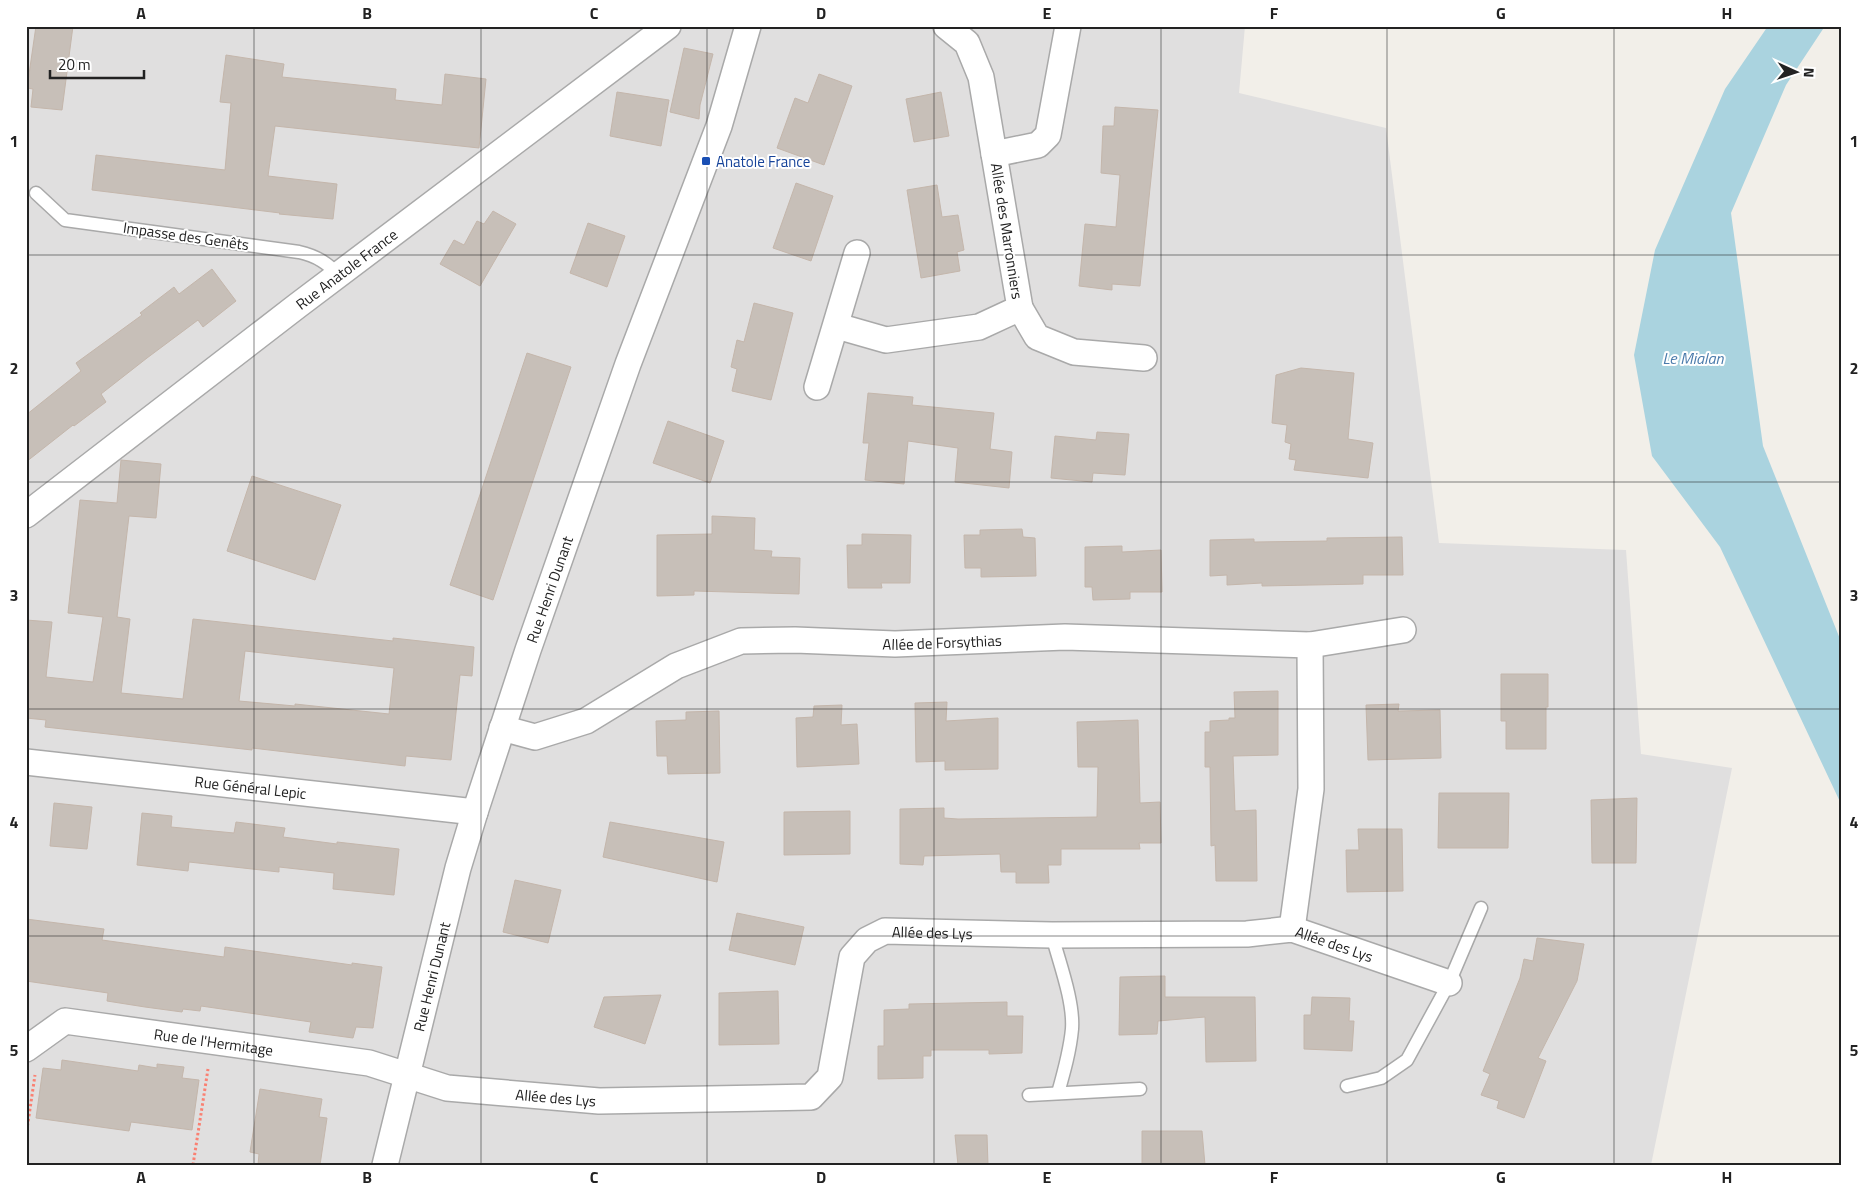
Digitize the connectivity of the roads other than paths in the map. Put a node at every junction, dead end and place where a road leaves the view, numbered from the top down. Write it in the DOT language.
graph roads {
  1 [pos="668,26"];
  2 [pos="748,26"];
  3 [pos="946,26"];
  4 [pos="1068,26"];
  5 [pos="994,154"];
  6 [pos="36,193"];
  7 [pos="857,253"];
  8 [pos="340,276"];
  9 [pos="1020,308"];
  10 [pos="837,326"];
  11 [pos="1144,358"];
  12 [pos="817,387"];
  13 [pos="26,515"];
  14 [pos="1403,630"];
  15 [pos="1310,645"];
  16 [pos="502,728"];
  17 [pos="26,762"];
  18 [pos="474,812"];
  19 [pos="1481,908"];
  20 [pos="1292,929"];
  21 [pos="1052,935"];
  22 [pos="1449,983"];
  23 [pos="27,1049"];
  24 [pos="408,1075"];
  25 [pos="1347,1086"];
  26 [pos="1140,1089"];
  27 [pos="1058,1093"];
  28 [pos="1030,1096"];
  29 [pos="385,1165"];
  1 -- 8 [label="street, Rue Anatole France"];
  2 -- 16 [label="street, Rue Henri Dunant"];
  3 -- 5 [label="street, Allée des Marronniers"];
  4 -- 5 [label="street, Allée des Marronniers"];
  5 -- 9 [label="street, Allée des Marronniers"];
  6 -- 8 [label="lane, Impasse des Genêts"];
  7 -- 10 [label="street"];
  8 -- 13 [label="street, Rue Anatole France"];
  9 -- 10 [label="street, Allée des Marronniers"];
  9 -- 11 [label="street, Allée des Marronniers"];
  10 -- 12 [label="street"];
  14 -- 15 [label="street, Allée de Forsythias"];
  15 -- 16 [label="street, Allée de Forsythias"];
  15 -- 20 [label="street"];
  16 -- 18 [label="street, Rue Henri Dunant"];
  17 -- 18 [label="street, Rue Général Lepic"];
  18 -- 24 [label="street, Rue Henri Dunant"];
  19 -- 22 [label="lane"];
  20 -- 21 [label="street, Allée des Lys"];
  20 -- 22 [label="street, Allée des Lys"];
  21 -- 24 [label="street, Allée des Lys"];
  21 -- 27 [label="lane"];
  22 -- 25 [label="lane"];
  23 -- 24 [label="street, Rue de l'Hermitage"];
  24 -- 29 [label="street, Rue Henri Dunant"];
  26 -- 27 [label="lane"];
  27 -- 28 [label="lane"];
}
